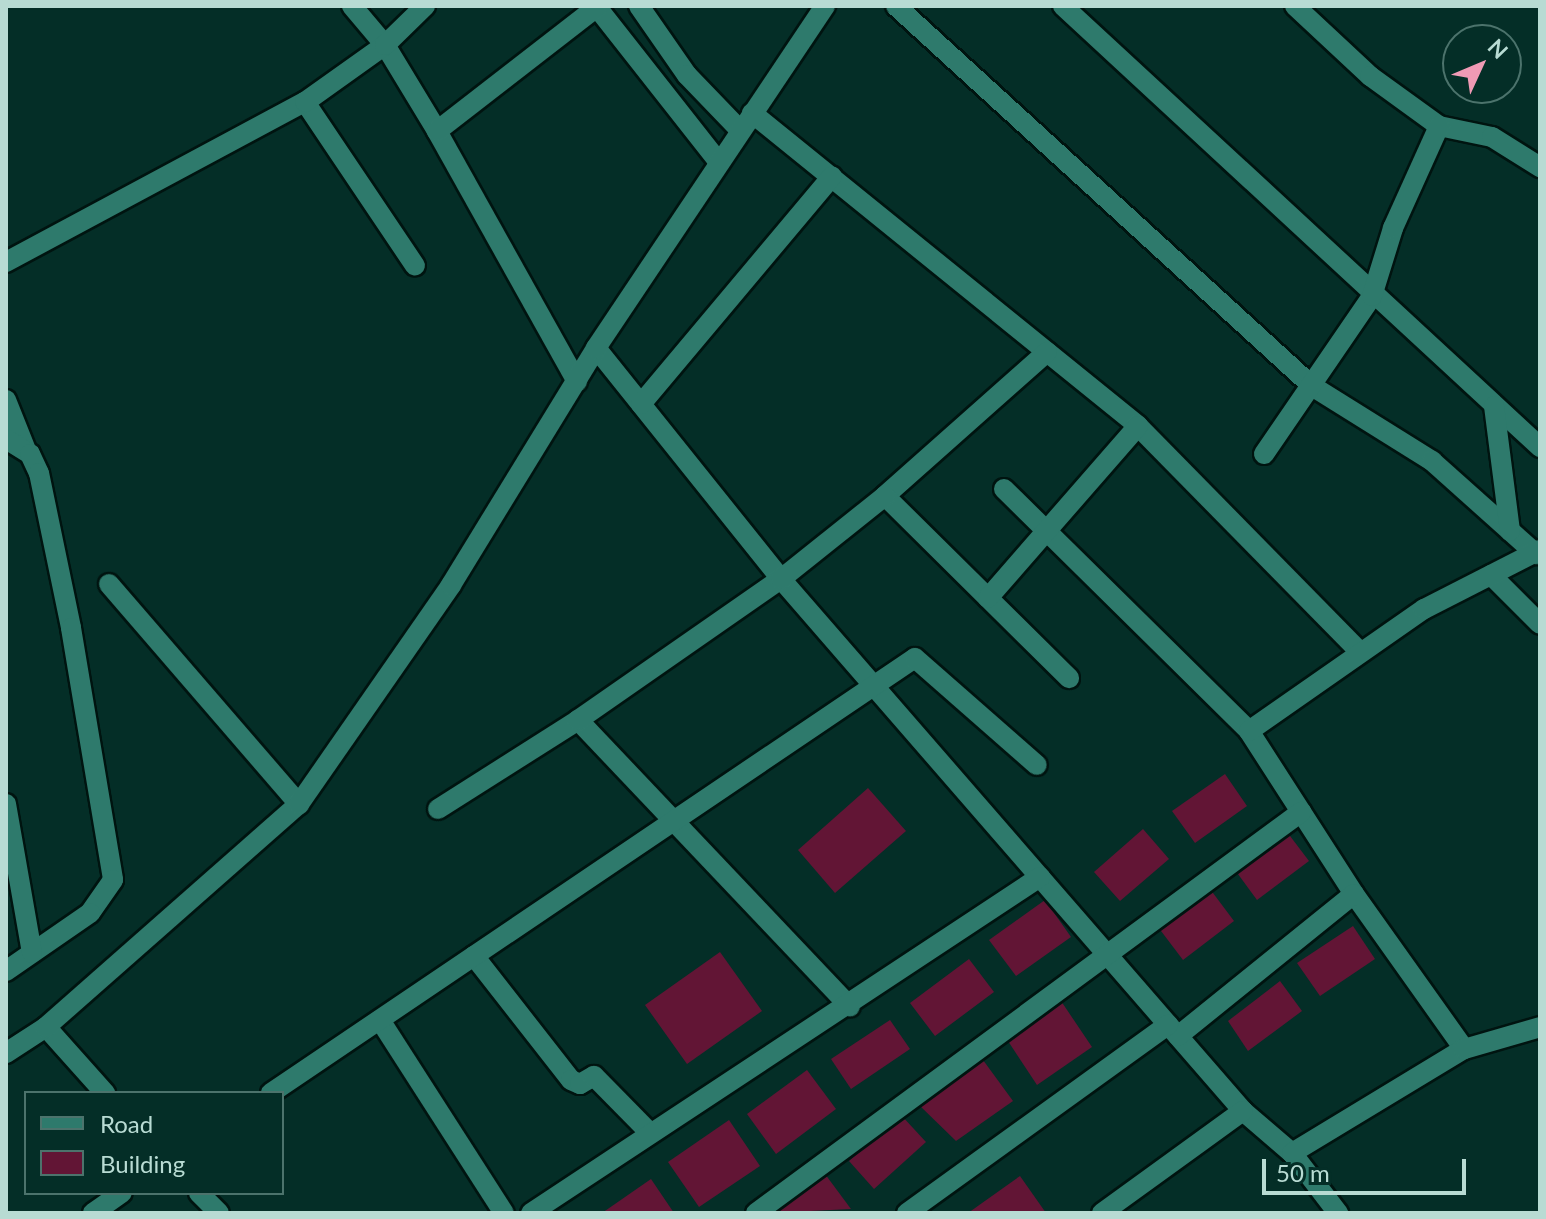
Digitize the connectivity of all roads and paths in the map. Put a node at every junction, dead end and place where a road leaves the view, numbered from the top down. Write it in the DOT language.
graph roads {
  1 [pos="352,6"];
  2 [pos="425,6"];
  3 [pos="596,6"];
  4 [pos="639,6"];
  5 [pos="825,6"];
  6 [pos="896,6"];
  7 [pos="1063,6"];
  8 [pos="1295,6"];
  9 [pos="385,45"];
  10 [pos="305,102"];
  11 [pos="751,114"];
  12 [pos="1439,126"];
  13 [pos="437,131"];
  14 [pos="718,161"];
  15 [pos="1540,167"];
  16 [pos="832,176"];
  17 [pos="6,262"];
  18 [pos="415,266"];
  19 [pos="1372,296"];
  20 [pos="596,348"];
  21 [pos="1047,352"];
  22 [pos="577,382"];
  23 [pos="1312,386"];
  24 [pos="6,400"];
  25 [pos="641,404"];
  26 [pos="1494,406"];
  27 [pos="1138,426"];
  28 [pos="6,439"];
  29 [pos="1540,447"];
  30 [pos="26,450"];
  31 [pos="1264,454"];
  32 [pos="1004,489"];
  33 [pos="885,496"];
  34 [pos="1510,531"];
  35 [pos="1043,533"];
  36 [pos="1538,552"];
  37 [pos="1491,575"];
  38 [pos="781,579"];
  39 [pos="109,584"];
  40 [pos="988,598"];
  41 [pos="1540,624"];
  42 [pos="1360,652"];
  43 [pos="1069,678"];
  44 [pos="875,688"];
  45 [pos="578,720"];
  46 [pos="1249,731"];
  47 [pos="1037,765"];
  48 [pos="6,804"];
  49 [pos="299,804"];
  50 [pos="438,809"];
  51 [pos="1301,812"];
  52 [pos="671,825"];
  53 [pos="1040,877"];
  54 [pos="1354,894"];
  55 [pos="32,953"];
  56 [pos="1107,955"];
  57 [pos="474,956"];
  58 [pos="6,971"];
  59 [pos="850,1007"];
  60 [pos="380,1020"];
  61 [pos="46,1027"];
  62 [pos="1540,1027"];
  63 [pos="1173,1031"];
  64 [pos="1464,1049"];
  65 [pos="6,1053"];
  66 [pos="103,1091"];
  67 [pos="274,1091"];
  68 [pos="1243,1111"];
  69 [pos="648,1131"];
  70 [pos="1292,1153"];
  71 [pos="119,1195"];
  72 [pos="201,1195"];
  73 [pos="93,1213"];
  74 [pos="219,1213"];
  75 [pos="504,1213"];
  76 [pos="531,1213"];
  77 [pos="756,1213"];
  78 [pos="907,1213"];
  79 [pos="1102,1213"];
  80 [pos="1338,1213"];
  1 -- 9 [label="street"];
  2 -- 9 [label="street"];
  3 -- 13 [label="street"];
  3 -- 14 [label="street"];
  4 -- 11 [label="street"];
  5 -- 11 [label="street"];
  6 -- 23 [label="street"];
  7 -- 19 [label="street"];
  8 -- 12 [label="street"];
  9 -- 10 [label="street"];
  9 -- 13 [label="street"];
  10 -- 17 [label="street"];
  10 -- 18 [label="street"];
  11 -- 14 [label="street"];
  11 -- 16 [label="street"];
  12 -- 15 [label="street"];
  12 -- 19 [label="street"];
  13 -- 22 [label="street"];
  14 -- 20 [label="street"];
  16 -- 21 [label="street"];
  16 -- 25 [label="street"];
  19 -- 23 [label="street"];
  19 -- 26 [label="street"];
  20 -- 22 [label="street"];
  20 -- 25 [label="street"];
  21 -- 27 [label="street"];
  21 -- 33 [label="street"];
  22 -- 49 [label="street"];
  23 -- 31 [label="street"];
  23 -- 34 [label="street"];
  24 -- 30 [label="street"];
  25 -- 38 [label="street"];
  26 -- 29 [label="street"];
  26 -- 34 [label="street"];
  27 -- 35 [label="street"];
  27 -- 42 [label="street"];
  28 -- 30 [label="street"];
  30 -- 55 [label="street"];
  32 -- 35 [label="street"];
  33 -- 38 [label="street"];
  33 -- 40 [label="street"];
  34 -- 36 [label="street"];
  35 -- 40 [label="street"];
  35 -- 46 [label="street"];
  36 -- 37 [label="street"];
  37 -- 41 [label="street"];
  37 -- 42 [label="street"];
  38 -- 44 [label="street"];
  38 -- 45 [label="street"];
  39 -- 49 [label="street"];
  40 -- 43 [label="street"];
  42 -- 46 [label="street"];
  44 -- 47 [label="street"];
  44 -- 52 [label="street"];
  44 -- 53 [label="street"];
  45 -- 50 [label="street"];
  45 -- 52 [label="street"];
  46 -- 51 [label="street"];
  48 -- 55 [label="street"];
  49 -- 61 [label="street"];
  51 -- 54 [label="street"];
  51 -- 56 [label="street"];
  52 -- 57 [label="street"];
  52 -- 59 [label="street"];
  53 -- 56 [label="street"];
  53 -- 59 [label="street"];
  54 -- 63 [label="street"];
  54 -- 64 [label="street"];
  55 -- 58 [label="street"];
  56 -- 63 [label="street"];
  56 -- 77 [label="street"];
  57 -- 60 [label="street"];
  57 -- 69 [label="street"];
  59 -- 69 [label="street"];
  60 -- 67 [label="street"];
  60 -- 75 [label="street"];
  61 -- 65 [label="street"];
  61 -- 66 [label="street"];
  62 -- 64 [label="street"];
  63 -- 68 [label="street"];
  63 -- 78 [label="street"];
  64 -- 70 [label="street"];
  68 -- 70 [label="street"];
  68 -- 79 [label="street"];
  69 -- 76 [label="street"];
  70 -- 80 [label="street"];
  71 -- 73 [label="street"];
  72 -- 74 [label="street"];
}
